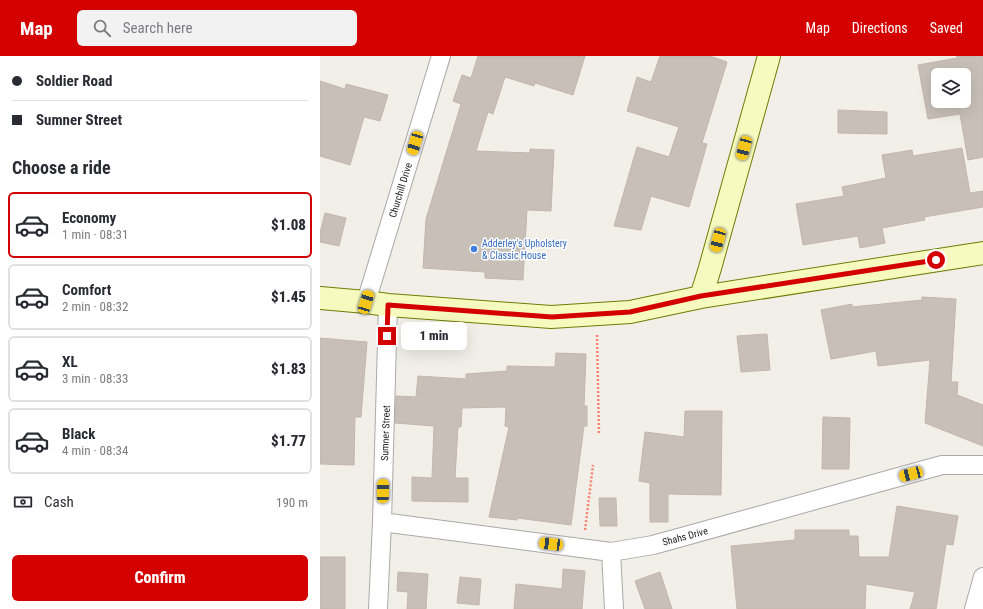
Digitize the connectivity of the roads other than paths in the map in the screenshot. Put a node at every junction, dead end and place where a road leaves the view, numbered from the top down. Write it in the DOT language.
graph roads {
  1 [pos="441,56"];
  2 [pos="769,56"];
  3 [pos="983,253"];
  4 [pos="701,296"];
  5 [pos="320,298"];
  6 [pos="366,302"];
  7 [pos="388,305"];
  8 [pos="983,465"];
  9 [pos="382,522"];
  10 [pos="610,552"];
  11 [pos="983,577"];
  12 [pos="378,609"];
  13 [pos="614,609"];
  14 [pos="974,609"];
  1 -- 6 [label="street, Churchill Drive"];
  2 -- 4 [label="main road"];
  3 -- 4 [label="main road"];
  4 -- 7 [label="main road"];
  5 -- 6 [label="main road"];
  6 -- 7 [label="main road"];
  7 -- 9 [label="street, Sumner Street"];
  8 -- 10 [label="street, Shahs Drive"];
  9 -- 10 [label="street, Shahs Drive"];
  9 -- 12 [label="street, Sumner Street"];
  10 -- 13 [label="street"];
  11 -- 14 [label="street"];
}
